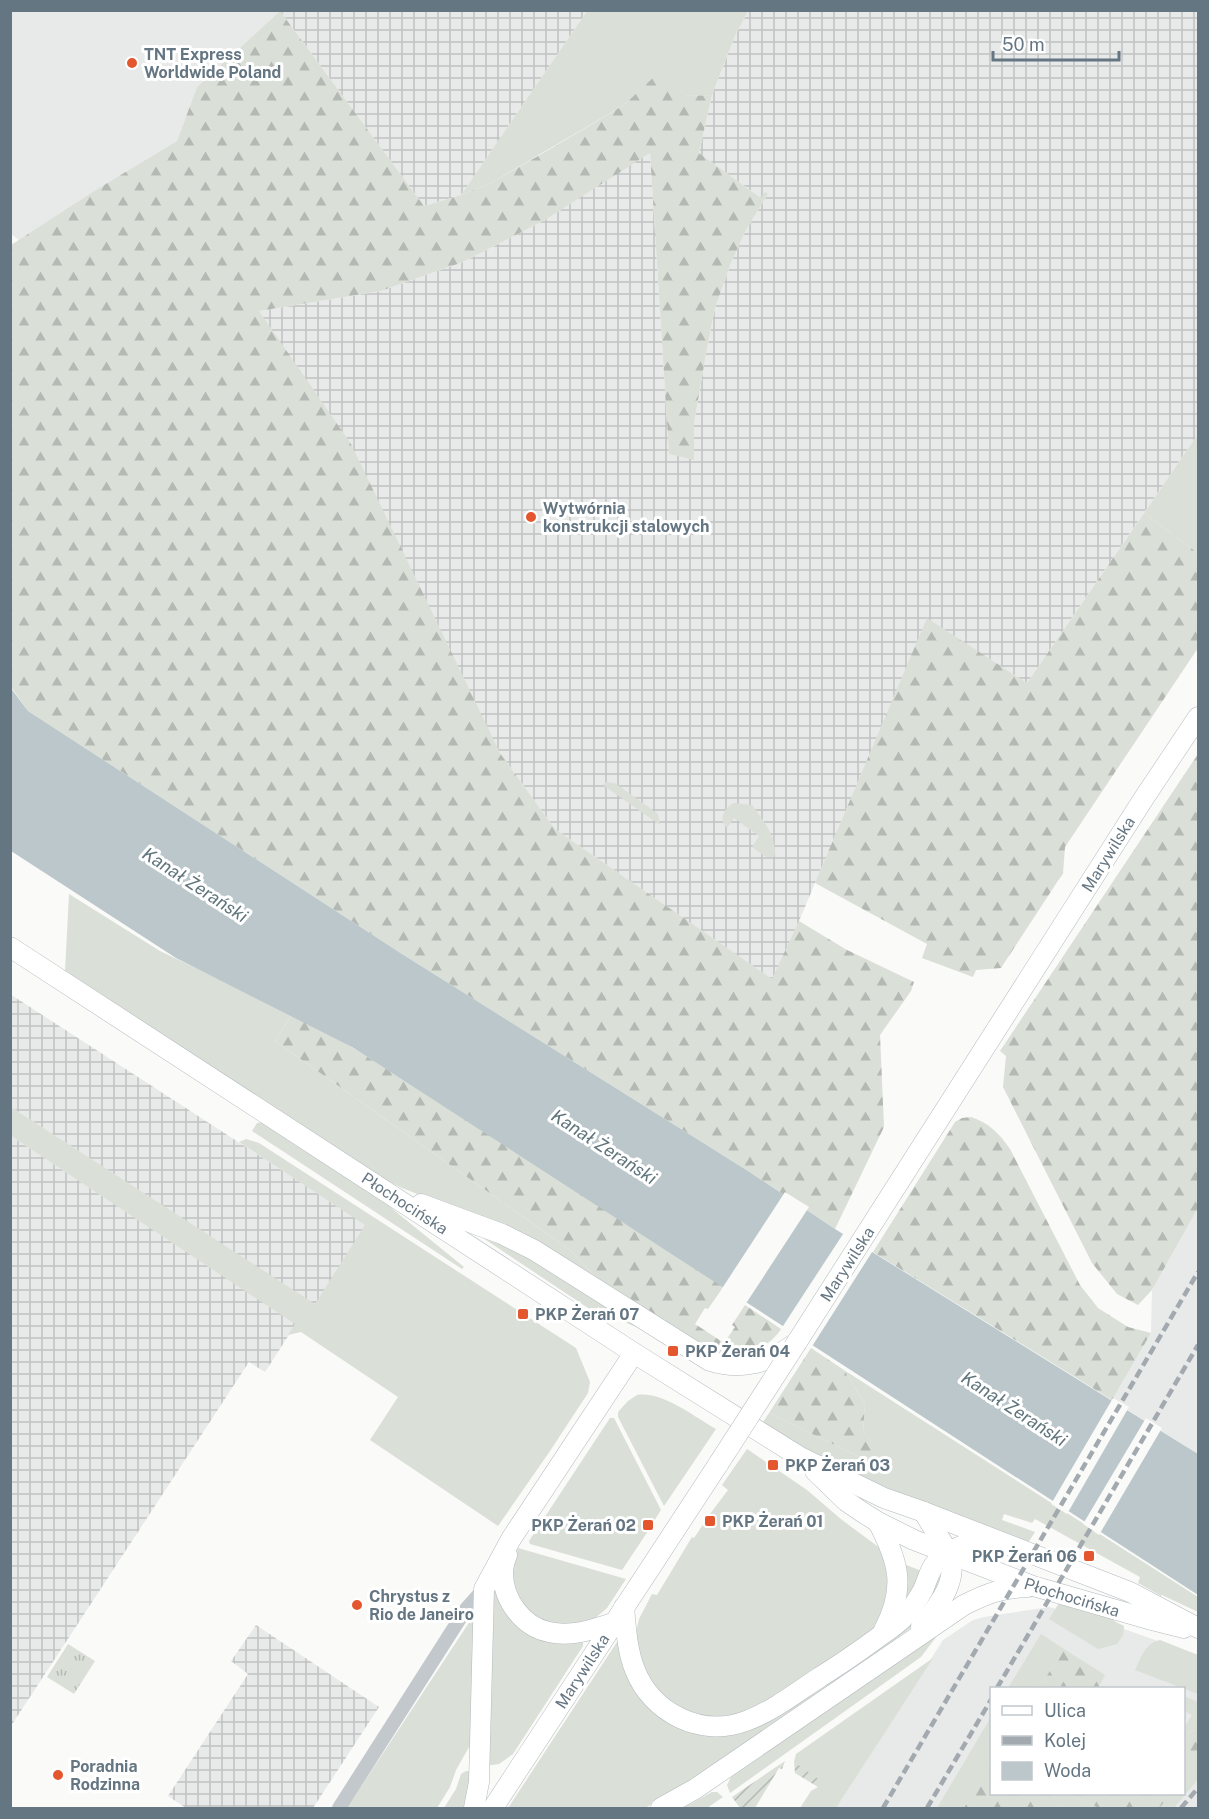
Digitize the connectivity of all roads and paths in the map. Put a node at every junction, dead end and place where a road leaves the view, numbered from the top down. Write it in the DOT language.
graph roads {
  1 [pos="1198,717"];
  2 [pos="10,947"];
  3 [pos="389,1193"];
  4 [pos="797,1342"];
  5 [pos="634,1353"];
  6 [pos="800,1457"];
  7 [pos="924,1512"];
  8 [pos="878,1522"];
  9 [pos="511,1539"];
  10 [pos="1011,1546"];
  11 [pos="948,1553"];
  12 [pos="1033,1586"];
  13 [pos="484,1589"];
  14 [pos="618,1615"];
  15 [pos="1198,1629"];
  16 [pos="880,1636"];
  17 [pos="912,1639"];
  18 [pos="339,1809"];
  19 [pos="474,1809"];
  20 [pos="493,1809"];
  21 [pos="661,1809"];
  1 -- 4 [label="main road, Marywilska"];
  2 -- 3 [label="main road, Płochocińska"];
  3 -- 4 [label="main road"];
  3 -- 5 [label="main road, Płochocińska"];
  4 -- 14 [label="main road, Marywilska, bridge"];
  5 -- 6 [label="main road, Płochocińska"];
  5 -- 9 [label="main road"];
  6 -- 7 [label="main road, Płochocińska"];
  6 -- 8 [label="main road, Płochocińska"];
  7 -- 10 [label="main road, Płochocińska"];
  7 -- 11 [label="main road"];
  8 -- 11 [label="main road, Płochocińska"];
  8 -- 16 [label="main road"];
  9 -- 13 [label="main road"];
  9 -- 14 [label="main road"];
  10 -- 11 [label="main road"];
  10 -- 15 [label="main road, Płochocińska"];
  11 -- 12 [label="main road, Płochocińska"];
  11 -- 16 [label="main road"];
  11 -- 17 [label="main road"];
  12 -- 15 [label="main road, Płochocińska"];
  12 -- 17 [label="main road"];
  13 -- 18 [label="street"];
  13 -- 19 [label="main road"];
  14 -- 16 [label="main road"];
  14 -- 20 [label="main road, Marywilska"];
  17 -- 21 [label="main road"];
}
